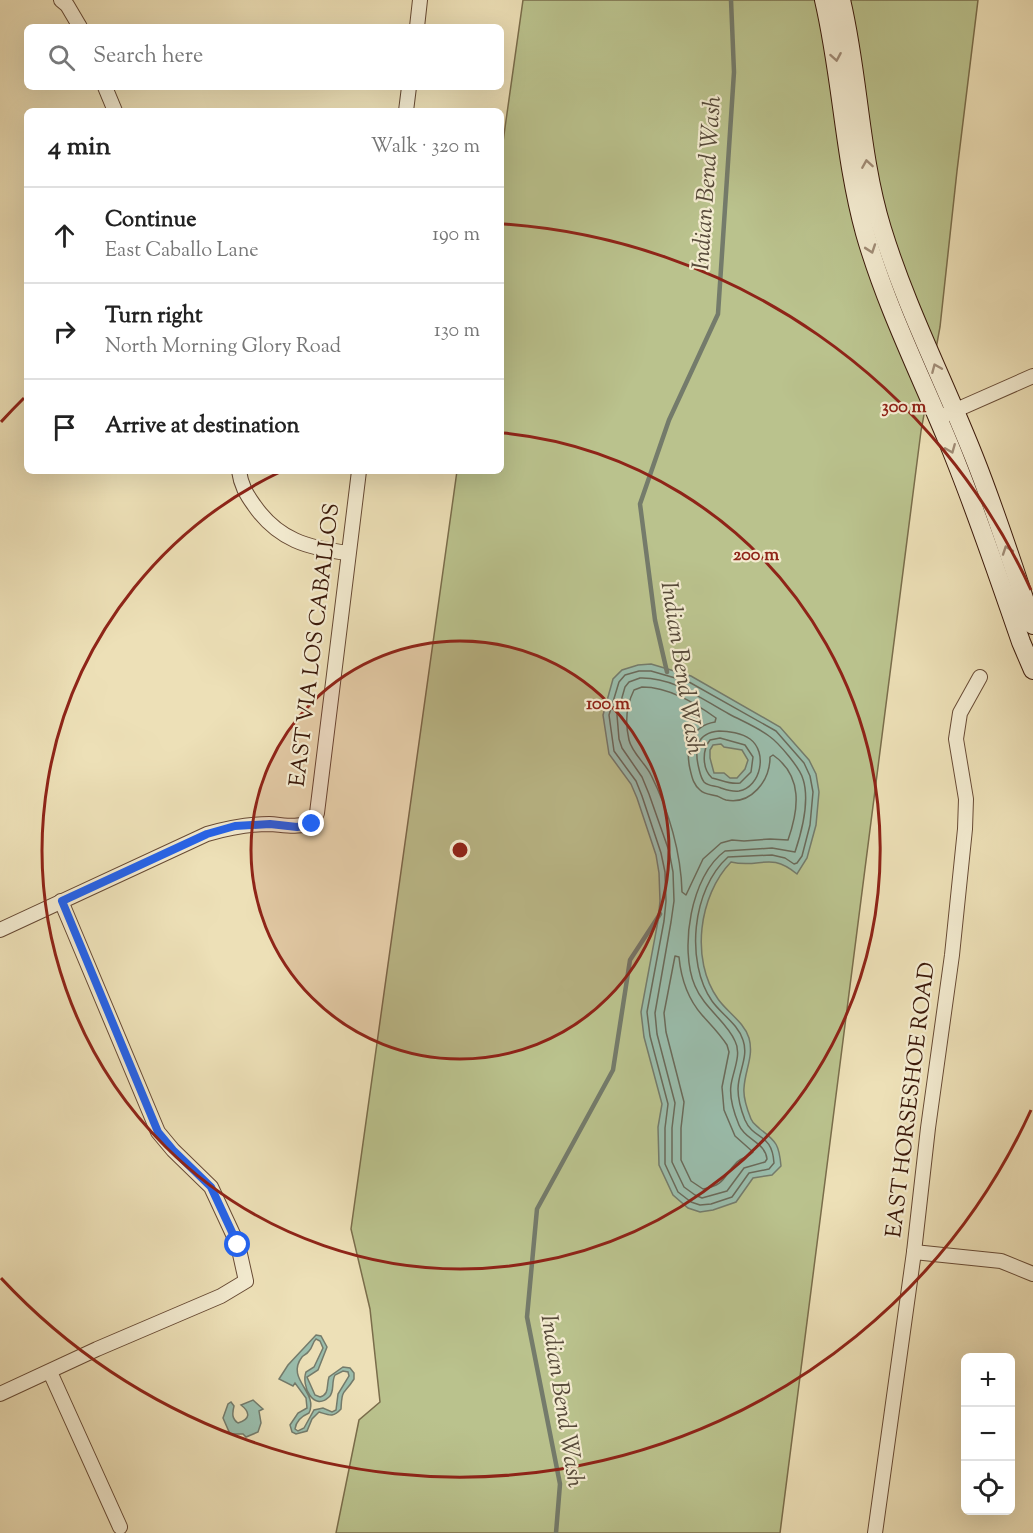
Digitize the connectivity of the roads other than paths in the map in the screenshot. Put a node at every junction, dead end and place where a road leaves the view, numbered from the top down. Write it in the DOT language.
graph roads {
  1 [pos="61,0"];
  2 [pos="420,0"];
  3 [pos="824,0"];
  4 [pos="841,0"];
  5 [pos="78,24"];
  6 [pos="417,24"];
  7 [pos="106,90"];
  8 [pos="409,90"];
  9 [pos="114,108"];
  10 [pos="406,108"];
  11 [pos="1033,376"];
  12 [pos="946,414"];
  13 [pos="240,474"];
  14 [pos="359,474"];
  15 [pos="348,553"];
  16 [pos="1033,625"];
  17 [pos="1027,640"];
  18 [pos="1033,670"];
  19 [pos="980,677"];
  20 [pos="62,901"];
  21 [pos="0,930"];
  22 [pos="914,1252"];
  23 [pos="1033,1274"];
  24 [pos="50,1372"];
  25 [pos="0,1394"];
  26 [pos="120,1527"];
  27 [pos="875,1533"];
  1 -- 5 [label="street"];
  2 -- 6 [label="street"];
  3 -- 12 [label="main road, one-way"];
  12 -- 4 [label="main road, one-way"];
  7 -- 9 [label="street"];
  8 -- 10 [label="street"];
  11 -- 12 [label="street"];
  16 -- 12 [label="main road, one-way"];
  12 -- 17 [label="main road, one-way"];
  13 -- 15 [label="street"];
  14 -- 15 [label="street, EAST VIA LOS CABALLOS"];
  15 -- 20 [label="street, EAST VIA LOS CABALLOS"];
  17 -- 18 [label="main road"];
  19 -- 22 [label="street, EAST HORSESHOE ROAD"];
  20 -- 21 [label="street"];
  20 -- 24 [label="street"];
  22 -- 23 [label="street"];
  22 -- 27 [label="street, EAST HORSESHOE ROAD"];
  24 -- 25 [label="street"];
  24 -- 26 [label="street"];
}
